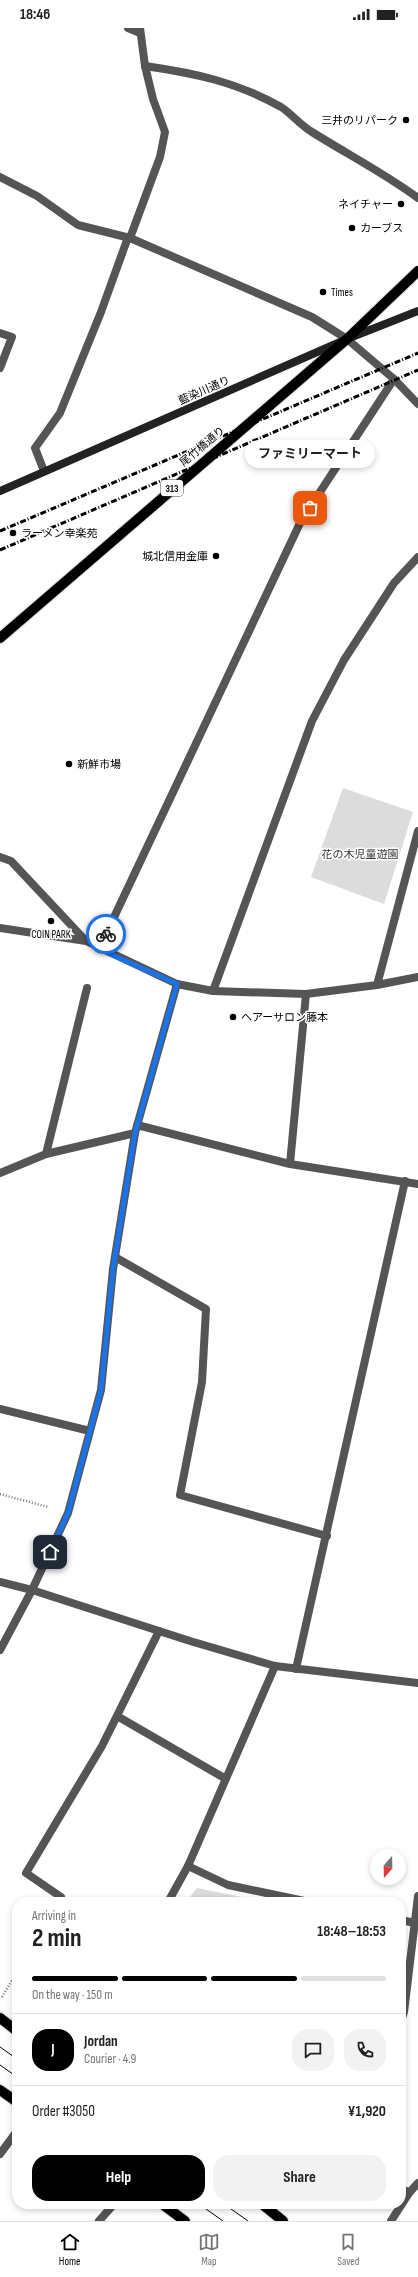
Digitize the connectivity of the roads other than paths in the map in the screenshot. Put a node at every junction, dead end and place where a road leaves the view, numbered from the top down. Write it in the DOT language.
graph roads {
  1 [pos="128,28"];
  2 [pos="140,31"];
  3 [pos="145,66"];
  4 [pos="0,177"];
  5 [pos="418,198"];
  6 [pos="129,239"];
  7 [pos="418,271"];
  8 [pos="418,311"];
  9 [pos="0,333"];
  10 [pos="347,339"];
  11 [pos="0,368"];
  12 [pos="394,379"];
  13 [pos="418,404"];
  14 [pos="44,472"];
  15 [pos="0,490"];
  16 [pos="418,557"];
  17 [pos="0,638"];
  18 [pos="418,831"];
  19 [pos="0,856"];
  20 [pos="0,928"];
  21 [pos="86,941"];
  22 [pos="99,949"];
  23 [pos="418,977"];
  24 [pos="177,984"];
  25 [pos="377,985"];
  26 [pos="87,988"];
  27 [pos="213,991"];
  28 [pos="306,994"];
  29 [pos="136,1129"];
  30 [pos="46,1154"];
  31 [pos="290,1164"];
  32 [pos="0,1172"];
  33 [pos="405,1181"];
  34 [pos="418,1184"];
  35 [pos="115,1257"];
  36 [pos="0,1409"];
  37 [pos="90,1431"];
  38 [pos="327,1536"];
  39 [pos="0,1582"];
  40 [pos="32,1590"];
  41 [pos="159,1631"];
  42 [pos="0,1650"];
  43 [pos="275,1666"];
  44 [pos="296,1669"];
  45 [pos="418,1684"];
  46 [pos="116,1716"];
  47 [pos="226,1779"];
  48 [pos="188,1866"];
  49 [pos="418,1896"];
  50 [pos="61,1897"];
  51 [pos="171,1897"];
  52 [pos="285,1897"];
  53 [pos="406,1921"];
  54 [pos="415,1923"];
  55 [pos="406,1986"];
  56 [pos="0,2018"];
  57 [pos="12,2027"];
  58 [pos="0,2090"];
  59 [pos="12,2098"];
  60 [pos="12,2138"];
  61 [pos="0,2154"];
  62 [pos="418,2182"];
  63 [pos="406,2192"];
  64 [pos="409,2194"];
  65 [pos="406,2198"];
  66 [pos="110,2209"];
  67 [pos="169,2209"];
  68 [pos="268,2209"];
  69 [pos="399,2209"];
  70 [pos="99,2221"];
  71 [pos="185,2221"];
  72 [pos="283,2221"];
  73 [pos="391,2221"];
  1 -- 2 [label="street"];
  2 -- 3 [label="street"];
  3 -- 5 [label="street"];
  3 -- 6 [label="street"];
  4 -- 6 [label="street"];
  6 -- 10 [label="street"];
  6 -- 14 [label="street"];
  7 -- 10 [label="main road, 尾竹橋通り / 313"];
  8 -- 10 [label="street, 藍染川通り"];
  9 -- 11 [label="street"];
  10 -- 12 [label="street"];
  10 -- 14 [label="street, 藍染川通り"];
  10 -- 17 [label="main road, 尾竹橋通り / 313"];
  12 -- 13 [label="street"];
  12 -- 22 [label="street"];
  14 -- 15 [label="street, 藍染川通り"];
  16 -- 27 [label="street"];
  18 -- 25 [label="street"];
  19 -- 21 [label="street"];
  20 -- 21 [label="street"];
  21 -- 22 [label="street"];
  22 -- 24 [label="street"];
  23 -- 25 [label="street"];
  24 -- 27 [label="street"];
  24 -- 29 [label="street"];
  25 -- 28 [label="street"];
  26 -- 30 [label="street"];
  27 -- 28 [label="street"];
  28 -- 31 [label="street"];
  29 -- 30 [label="street"];
  29 -- 31 [label="street"];
  29 -- 35 [label="street"];
  30 -- 32 [label="street"];
  31 -- 33 [label="street"];
  33 -- 34 [label="street"];
  33 -- 38 [label="street"];
  35 -- 37 [label="street"];
  35 -- 38 [label="street"];
  36 -- 37 [label="street"];
  37 -- 40 [label="street"];
  38 -- 44 [label="street"];
  39 -- 40 [label="street"];
  40 -- 41 [label="street"];
  40 -- 42 [label="street"];
  41 -- 43 [label="street"];
  41 -- 46 [label="street"];
  43 -- 44 [label="street"];
  43 -- 47 [label="street"];
  44 -- 45 [label="street"];
  46 -- 47 [label="street"];
  46 -- 50 [label="street"];
  47 -- 48 [label="street"];
  48 -- 51 [label="street"];
  48 -- 52 [label="street"];
  49 -- 54 [label="street"];
  53 -- 54 [label="street"];
  54 -- 55 [label="street"];
  56 -- 57 [label="main road"];
  58 -- 59 [label="main road"];
  60 -- 61 [label="street"];
  62 -- 64 [label="street"];
  63 -- 64 [label="street"];
  64 -- 65 [label="street"];
  66 -- 70 [label="street"];
  67 -- 71 [label="main road"];
  68 -- 72 [label="main road"];
  69 -- 73 [label="street"];
}
